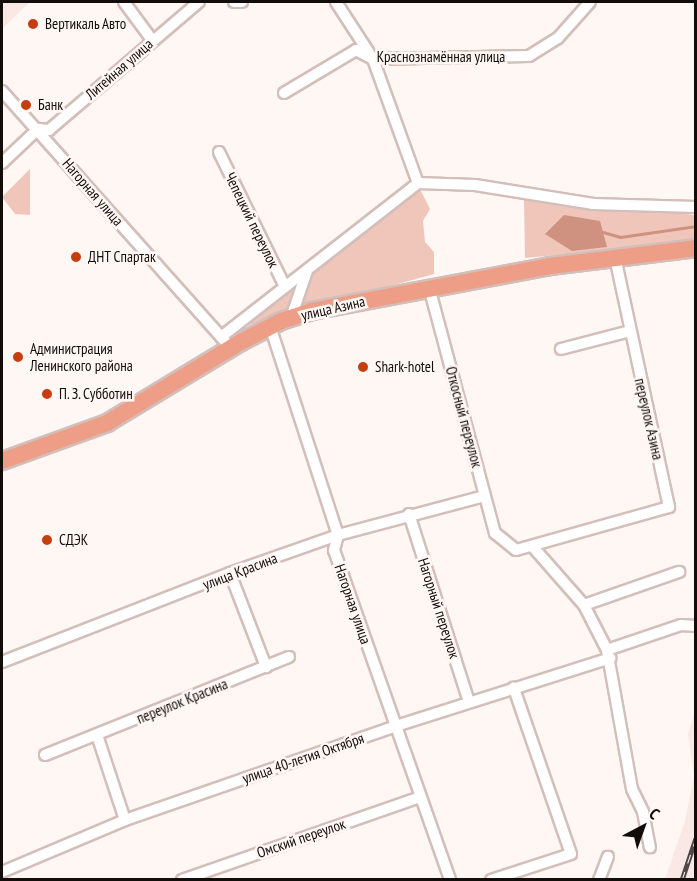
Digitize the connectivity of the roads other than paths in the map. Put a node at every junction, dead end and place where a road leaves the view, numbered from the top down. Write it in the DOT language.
graph roads {
  1 [pos="124,2"];
  2 [pos="199,2"];
  3 [pos="234,2"];
  4 [pos="242,2"];
  5 [pos="336,2"];
  6 [pos="590,2"];
  7 [pos="152,40"];
  8 [pos="373,59"];
  9 [pos="2,91"];
  10 [pos="284,93"];
  11 [pos="38,129"];
  12 [pos="219,152"];
  13 [pos="2,164"];
  14 [pos="418,183"];
  15 [pos="696,207"];
  16 [pos="696,248"];
  17 [pos="615,257"];
  18 [pos="307,270"];
  19 [pos="285,287"];
  20 [pos="429,287"];
  21 [pos="291,318"];
  22 [pos="270,327"];
  23 [pos="630,331"];
  24 [pos="226,343"];
  25 [pos="561,349"];
  26 [pos="2,461"];
  27 [pos="485,496"];
  28 [pos="409,514"];
  29 [pos="338,536"];
  30 [pos="533,547"];
  31 [pos="679,572"];
  32 [pos="230,573"];
  33 [pos="584,605"];
  34 [pos="696,626"];
  35 [pos="608,654"];
  36 [pos="289,657"];
  37 [pos="2,662"];
  38 [pos="266,667"];
  39 [pos="514,688"];
  40 [pos="469,702"];
  41 [pos="396,726"];
  42 [pos="97,735"];
  43 [pos="45,755"];
  44 [pos="420,797"];
  45 [pos="125,820"];
  46 [pos="650,846"];
  47 [pos="608,857"];
  48 [pos="2,872"];
  49 [pos="182,879"];
  50 [pos="450,879"];
  51 [pos="491,879"];
  52 [pos="599,879"];
  1 -- 7 [label="street"];
  2 -- 7 [label="street, Литейная улица"];
  3 -- 4 [label="street"];
  5 -- 8 [label="street"];
  6 -- 8 [label="street, Краснознамённая улица"];
  7 -- 11 [label="street, Литейная улица"];
  8 -- 10 [label="street, Краснознамённая улица"];
  8 -- 14 [label="street"];
  9 -- 11 [label="street, Нагорная улица"];
  11 -- 13 [label="street, Литейная улица"];
  11 -- 24 [label="street, Нагорная улица"];
  12 -- 19 [label="street, Чепецкий переулок"];
  14 -- 15 [label="street"];
  14 -- 18 [label="street"];
  16 -- 17 [label="main road, улица Азина"];
  17 -- 20 [label="main road, улица Азина"];
  17 -- 23 [label="street, переулок Азина"];
  18 -- 19 [label="street"];
  18 -- 21 [label="street"];
  19 -- 24 [label="street"];
  20 -- 21 [label="main road, улица Азина"];
  20 -- 27 [label="street, Откосный переулок"];
  21 -- 22 [label="main road, улица Азина"];
  22 -- 24 [label="main road, улица Азина"];
  22 -- 29 [label="street, Нагорная улица"];
  23 -- 25 [label="street"];
  23 -- 30 [label="street, переулок Азина"];
  24 -- 26 [label="main road, улица Азина"];
  27 -- 28 [label="street, улица Красина"];
  27 -- 30 [label="street, Откосный переулок"];
  28 -- 29 [label="street, улица Красина"];
  28 -- 40 [label="street, Нагорный переулок"];
  29 -- 32 [label="street, улица Красина"];
  29 -- 41 [label="street, Нагорная улица"];
  30 -- 33 [label="street"];
  31 -- 33 [label="street"];
  32 -- 37 [label="street, улица Красина"];
  32 -- 38 [label="street"];
  33 -- 35 [label="street"];
  34 -- 35 [label="street, улица 40-летия Октября"];
  35 -- 39 [label="street, улица 40-летия Октября"];
  35 -- 46 [label="street"];
  36 -- 38 [label="street, переулок Красина"];
  38 -- 42 [label="street, переулок Красина"];
  39 -- 40 [label="street, улица 40-летия Октября"];
  39 -- 51 [label="street"];
  40 -- 41 [label="street, улица 40-летия Октября"];
  41 -- 44 [label="street, Нагорная улица"];
  41 -- 45 [label="street, улица 40-летия Октября"];
  42 -- 43 [label="street, переулок Красина"];
  42 -- 45 [label="street"];
  44 -- 49 [label="street, Омский переулок"];
  44 -- 50 [label="street, Нагорная улица"];
  45 -- 48 [label="street, улица 40-летия Октября"];
  47 -- 52 [label="street"];
}
